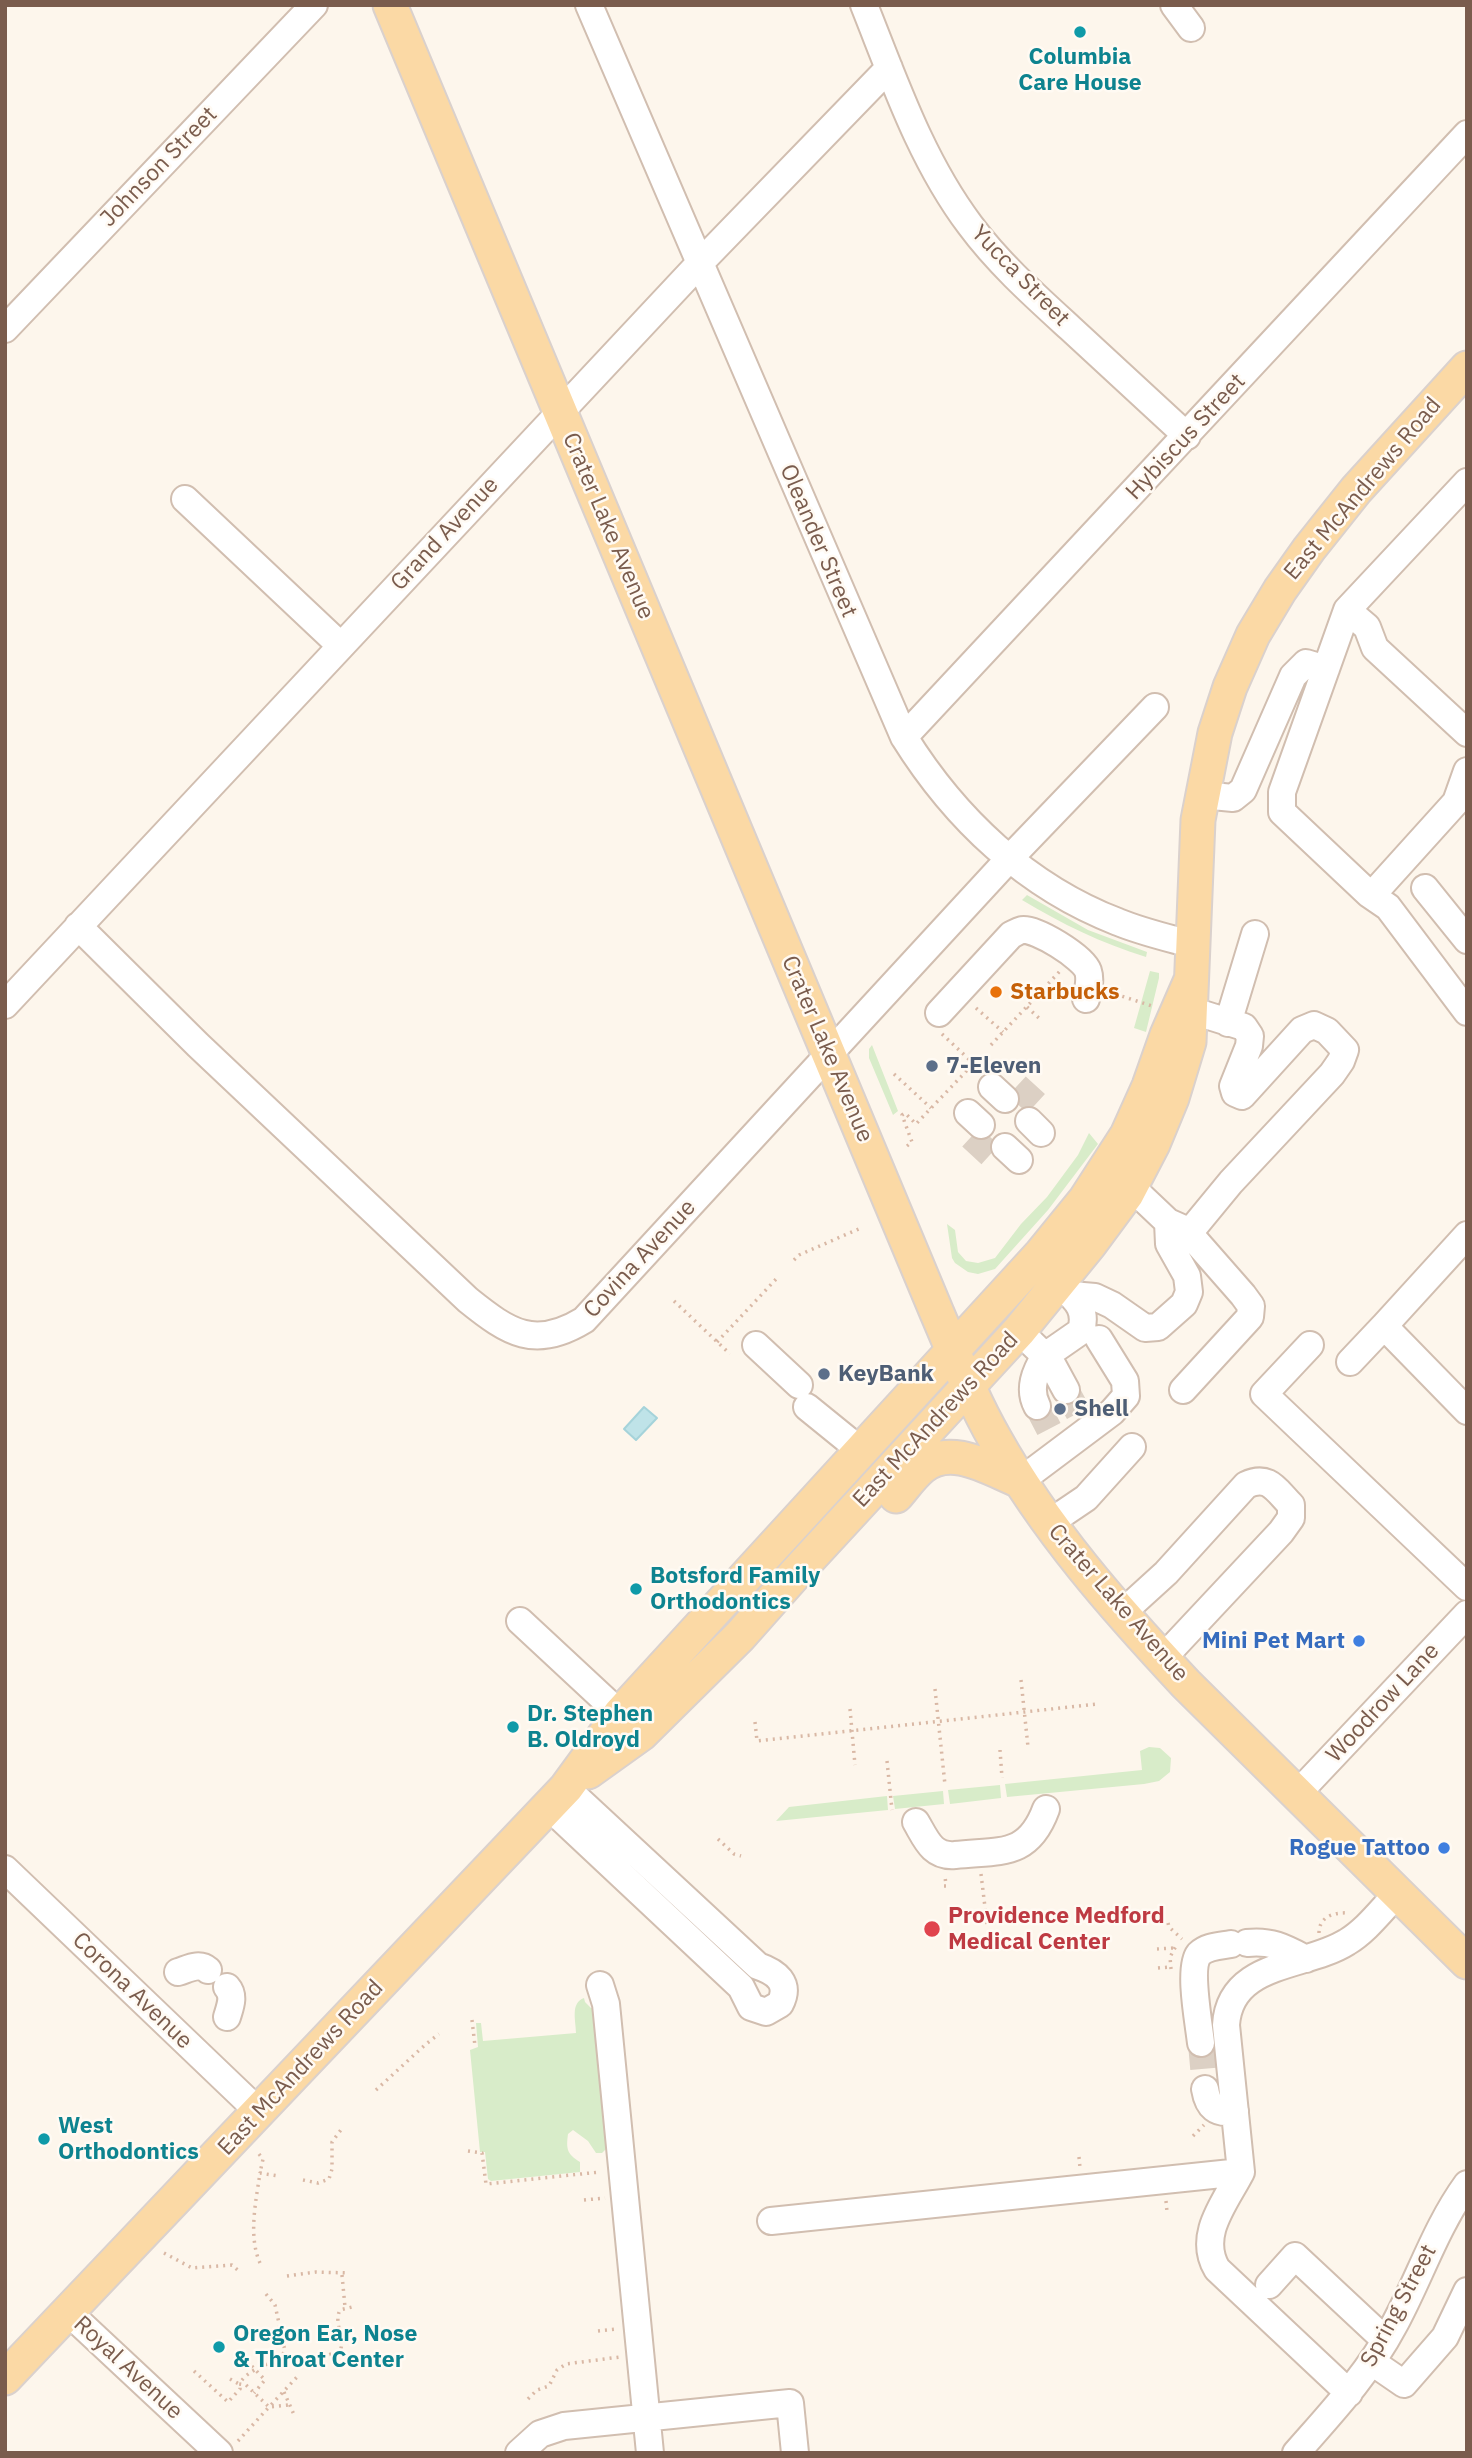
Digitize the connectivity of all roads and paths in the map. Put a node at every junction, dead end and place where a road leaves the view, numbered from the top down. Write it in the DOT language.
graph roads {
  1 [pos="314,5"];
  2 [pos="390,5"];
  3 [pos="589,5"];
  4 [pos="864,5"];
  5 [pos="1174,5"];
  6 [pos="1191,28"];
  7 [pos="889,68"];
  8 [pos="1467,134"];
  9 [pos="699,264"];
  10 [pos="8,320"];
  11 [pos="1467,368"];
  12 [pos="560,411"];
  13 [pos="1187,436"];
  14 [pos="1467,482"];
  15 [pos="185,499"];
  16 [pos="1347,610"];
  17 [pos="341,646"];
  18 [pos="1326,669"];
  19 [pos="1155,707"];
  20 [pos="1467,733"];
  21 [pos="904,737"];
  22 [pos="1467,771"];
  23 [pos="1202,795"];
  24 [pos="1008,860"];
  25 [pos="1425,888"];
  26 [pos="1372,895"];
  27 [pos="78,926"];
  28 [pos="1255,934"];
  29 [pos="1467,940"];
  30 [pos="1194,945"];
  31 [pos="1064,966"];
  32 [pos="1098,995"];
  33 [pos="1190,995"];
  34 [pos="1462,996"];
  35 [pos="5,1005"];
  36 [pos="973,1005"];
  37 [pos="1027,1007"];
  38 [pos="1157,1008"];
  39 [pos="1041,1020"];
  40 [pos="937,1021"];
  41 [pos="1228,1023"];
  42 [pos="1003,1032"];
  43 [pos="991,1045"];
  44 [pos="829,1054"];
  45 [pos="894,1074"];
  46 [pos="932,1108"];
  47 [pos="907,1146"];
  48 [pos="1131,1187"];
  49 [pos="1178,1227"];
  50 [pos="861,1228"];
  51 [pos="1467,1235"];
  52 [pos="794,1259"];
  53 [pos="779,1276"];
  54 [pos="1065,1289"];
  55 [pos="674,1301"];
  56 [pos="1384,1326"];
  57 [pos="1019,1331"];
  58 [pos="1099,1339"];
  59 [pos="717,1342"];
  60 [pos="1310,1345"];
  61 [pos="745,1350"];
  62 [pos="953,1351"];
  63 [pos="1043,1361"];
  64 [pos="1350,1362"];
  65 [pos="969,1386"];
  66 [pos="1183,1390"];
  67 [pos="1051,1398"];
  68 [pos="1467,1411"];
  69 [pos="854,1445"];
  70 [pos="1132,1447"];
  71 [pos="1020,1481"];
  72 [pos="1049,1523"];
  73 [pos="795,1574"];
  74 [pos="1467,1587"];
  75 [pos="1122,1614"];
  76 [pos="1467,1614"];
  77 [pos="520,1622"];
  78 [pos="1163,1658"];
  79 [pos="1021,1680"];
  80 [pos="935,1689"];
  81 [pos="1098,1704"];
  82 [pos="850,1709"];
  83 [pos="1025,1713"];
  84 [pos="620,1714"];
  85 [pos="755,1722"];
  86 [pos="938,1722"];
  87 [pos="852,1731"];
  88 [pos="1028,1747"];
  89 [pos="1000,1750"];
  90 [pos="887,1761"];
  91 [pos="855,1765"];
  92 [pos="1002,1778"];
  93 [pos="946,1784"];
  94 [pos="1298,1793"];
  95 [pos="557,1797"];
  96 [pos="1046,1809"];
  97 [pos="892,1811"];
  98 [pos="916,1822"];
  99 [pos="718,1839"];
  100 [pos="741,1856"];
  101 [pos="5,1869"];
  102 [pos="981,1869"];
  103 [pos="945,1878"];
  104 [pos="944,1886"];
  105 [pos="1398,1893"];
  106 [pos="1168,1923"];
  107 [pos="986,1924"];
  108 [pos="1182,1939"];
  109 [pos="1173,1948"];
  110 [pos="1157,1950"];
  111 [pos="1306,1959"];
  112 [pos="1467,1962"];
  113 [pos="1170,1967"];
  114 [pos="1158,1968"];
  115 [pos="178,1972"];
  116 [pos="600,1986"];
  117 [pos="227,2017"];
  118 [pos="472,2020"];
  119 [pos="439,2034"];
  120 [pos="1200,2043"];
  121 [pos="475,2046"];
  122 [pos="1205,2089"];
  123 [pos="376,2090"];
  124 [pos="259,2112"];
  125 [pos="1224,2118"];
  126 [pos="343,2127"];
  127 [pos="1193,2136"];
  128 [pos="468,2151"];
  129 [pos="259,2154"];
  130 [pos="1079,2157"];
  131 [pos="608,2171"];
  132 [pos="1241,2172"];
  133 [pos="260,2173"];
  134 [pos="278,2176"];
  135 [pos="1081,2177"];
  136 [pos="303,2180"];
  137 [pos="1467,2184"];
  138 [pos="610,2197"];
  139 [pos="584,2200"];
  140 [pos="771,2221"];
  141 [pos="164,2253"];
  142 [pos="260,2263"];
  143 [pos="241,2273"];
  144 [pos="349,2273"];
  145 [pos="342,2274"];
  146 [pos="288,2276"];
  147 [pos="1269,2285"];
  148 [pos="1467,2291"];
  149 [pos="266,2294"];
  150 [pos="345,2307"];
  151 [pos="352,2307"];
  152 [pos="68,2312"];
  153 [pos="623,2328"];
  154 [pos="598,2331"];
  155 [pos="1378,2351"];
  156 [pos="626,2357"];
  157 [pos="316,2359"];
  158 [pos="247,2361"];
  159 [pos="255,2368"];
  160 [pos="194,2371"];
  161 [pos="297,2377"];
  162 [pos="5,2378"];
  163 [pos="230,2379"];
  164 [pos="240,2384"];
  165 [pos="284,2392"];
  166 [pos="254,2393"];
  167 [pos="1349,2393"];
  168 [pos="528,2399"];
  169 [pos="289,2405"];
  170 [pos="269,2407"];
  171 [pos="295,2417"];
  172 [pos="646,2418"];
  173 [pos="229,2447"];
  174 [pos="519,2453"];
  175 [pos="650,2453"];
  176 [pos="795,2453"];
  177 [pos="1296,2453"];
  1 -- 10 [label="street, Johnson Street"];
  2 -- 12 [label="main road, Crater Lake Avenue"];
  3 -- 9 [label="street, Oleander Street"];
  4 -- 7 [label="street, Yucca Street"];
  5 -- 6 [label="street"];
  7 -- 9 [label="street, Grand Avenue"];
  7 -- 13 [label="street, Yucca Street"];
  8 -- 13 [label="street, Hybiscus Street"];
  9 -- 12 [label="street, Grand Avenue"];
  9 -- 21 [label="street, Oleander Street"];
  11 -- 23 [label="main road, East McAndrews Road"];
  12 -- 17 [label="street, Grand Avenue"];
  12 -- 44 [label="main road, Crater Lake Avenue"];
  13 -- 21 [label="street, Hybiscus Street"];
  14 -- 16 [label="street"];
  15 -- 17 [label="street"];
  16 -- 18 [label="street"];
  16 -- 20 [label="street"];
  17 -- 27 [label="street, Grand Avenue"];
  18 -- 23 [label="street"];
  18 -- 26 [label="street"];
  19 -- 24 [label="street, Covina Avenue"];
  21 -- 24 [label="street, Oleander Street"];
  22 -- 26 [label="street"];
  23 -- 30 [label="main road, East McAndrews Road"];
  24 -- 30 [label="street, Oleander Street"];
  24 -- 44 [label="street, Covina Avenue"];
  25 -- 29 [label="street"];
  26 -- 34 [label="street"];
  27 -- 35 [label="street, Grand Avenue"];
  27 -- 44 [label="street, Covina Avenue"];
  28 -- 41 [label="street"];
  30 -- 33 [label="main road, East McAndrews Road"];
  31 -- 37 [label="path"];
  32 -- 38 [label="path"];
  32 -- 40 [label="street"];
  33 -- 41 [label="street"];
  33 -- 48 [label="main road, East McAndrews Road"];
  33 -- 62 [label="main road, East McAndrews Road"];
  36 -- 42 [label="path"];
  37 -- 39 [label="path"];
  37 -- 42 [label="path"];
  40 -- 46 [label="path"];
  41 -- 49 [label="street"];
  42 -- 43 [label="path"];
  44 -- 62 [label="main road, Crater Lake Avenue"];
  45 -- 46 [label="path"];
  46 -- 47 [label="path"];
  48 -- 49 [label="street"];
  48 -- 54 [label="main road, East McAndrews Road"];
  49 -- 54 [label="street"];
  49 -- 66 [label="street"];
  50 -- 52 [label="path"];
  51 -- 56 [label="street"];
  53 -- 59 [label="path"];
  54 -- 57 [label="main road, East McAndrews Road"];
  54 -- 63 [label="street"];
  55 -- 59 [label="path"];
  56 -- 64 [label="street"];
  56 -- 68 [label="street"];
  57 -- 63 [label="street"];
  57 -- 65 [label="main road, East McAndrews Road"];
  58 -- 71 [label="street"];
  59 -- 61 [label="path"];
  60 -- 74 [label="street"];
  61 -- 69 [label="street"];
  62 -- 65 [label="main road, Crater Lake Avenue"];
  62 -- 69 [label="main road, East McAndrews Road"];
  63 -- 67 [label="street"];
  65 -- 71 [label="main road, Crater Lake Avenue"];
  65 -- 73 [label="main road, East McAndrews Road"];
  69 -- 84 [label="main road, East McAndrews Road"];
  70 -- 72 [label="street"];
  71 -- 72 [label="main road, Crater Lake Avenue"];
  71 -- 73 [label="main road"];
  72 -- 75 [label="main road, Crater Lake Avenue"];
  73 -- 95 [label="main road, East McAndrews Road"];
  75 -- 78 [label="main road, Crater Lake Avenue"];
  75 -- 78 [label="street"];
  76 -- 94 [label="street, Woodrow Lane"];
  77 -- 84 [label="street"];
  78 -- 94 [label="main road, Crater Lake Avenue"];
  79 -- 83 [label="path"];
  80 -- 86 [label="path"];
  81 -- 83 [label="path"];
  82 -- 87 [label="path"];
  83 -- 86 [label="path"];
  83 -- 88 [label="path"];
  84 -- 95 [label="main road, East McAndrews Road"];
  85 -- 87 [label="path"];
  86 -- 87 [label="path"];
  86 -- 93 [label="path"];
  87 -- 91 [label="path"];
  89 -- 92 [label="path"];
  90 -- 97 [label="path"];
  94 -- 105 [label="main road, Crater Lake Avenue"];
  95 -- 95 [label="street"];
  95 -- 124 [label="main road, East McAndrews Road"];
  96 -- 98 [label="street"];
  99 -- 100 [label="path"];
  101 -- 124 [label="street, Corona Avenue"];
  102 -- 107 [label="path"];
  103 -- 104 [label="path"];
  105 -- 111 [label="street"];
  105 -- 112 [label="main road, Crater Lake Avenue"];
  106 -- 108 [label="path"];
  109 -- 110 [label="path"];
  111 -- 120 [label="street"];
  111 -- 125 [label="street"];
  113 -- 114 [label="path"];
  115 -- 117 [label="street"];
  116 -- 172 [label="street"];
  118 -- 121 [label="path"];
  119 -- 123 [label="path"];
  122 -- 125 [label="street"];
  124 -- 152 [label="main road, East McAndrews Road"];
  125 -- 127 [label="path"];
  125 -- 132 [label="street"];
  126 -- 136 [label="path"];
  128 -- 131 [label="path"];
  129 -- 133 [label="path"];
  130 -- 135 [label="path"];
  132 -- 140 [label="street"];
  132 -- 167 [label="street"];
  133 -- 134 [label="path"];
  133 -- 142 [label="path"];
  137 -- 155 [label="street, Spring Street"];
  138 -- 139 [label="path"];
  141 -- 143 [label="path"];
  144 -- 145 [label="path"];
  145 -- 146 [label="path"];
  145 -- 150 [label="path"];
  147 -- 155 [label="street"];
  148 -- 155 [label="street"];
  149 -- 159 [label="path"];
  150 -- 151 [label="path"];
  150 -- 157 [label="path"];
  152 -- 162 [label="main road, East McAndrews Road"];
  152 -- 173 [label="street, Royal Avenue"];
  153 -- 154 [label="path"];
  155 -- 167 [label="street, Spring Street"];
  156 -- 168 [label="path"];
  158 -- 159 [label="path"];
  159 -- 164 [label="path"];
  159 -- 166 [label="path"];
  160 -- 164 [label="path"];
  161 -- 165 [label="path"];
  163 -- 164 [label="path"];
  164 -- 166 [label="path"];
  165 -- 169 [label="path"];
  165 -- 170 [label="path"];
  166 -- 170 [label="path"];
  167 -- 177 [label="street, Spring Street"];
  169 -- 170 [label="path"];
  169 -- 171 [label="path"];
  170 -- 173 [label="path"];
  172 -- 174 [label="street"];
  172 -- 175 [label="street"];
  172 -- 176 [label="street"];
}
